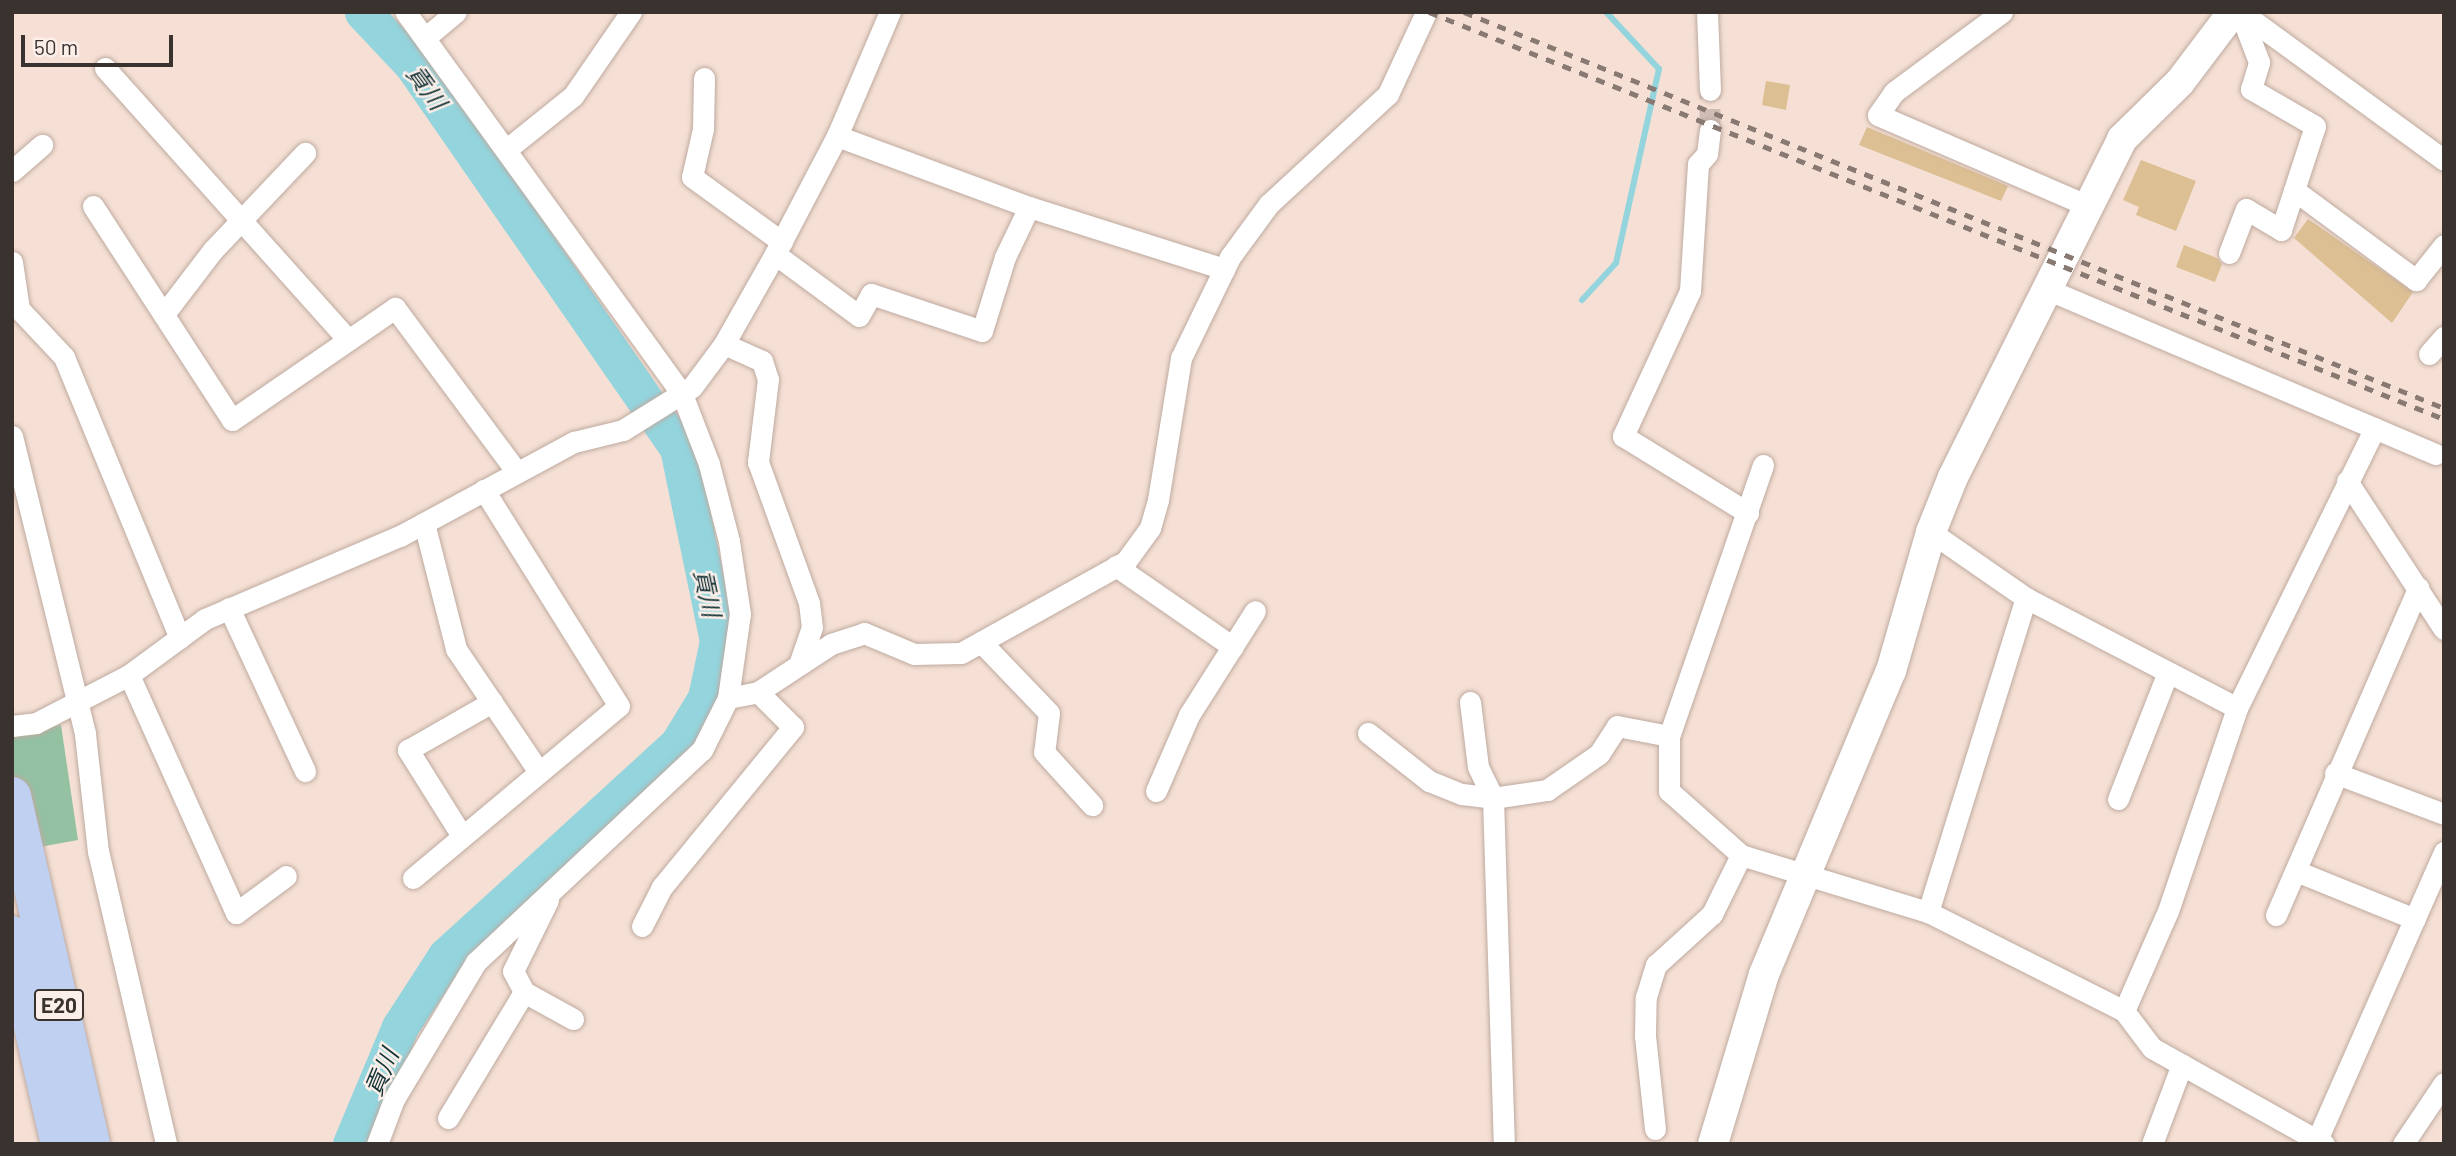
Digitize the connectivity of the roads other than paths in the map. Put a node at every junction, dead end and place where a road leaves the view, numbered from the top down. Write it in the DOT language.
graph roads {
  1 [pos="405,12"];
  2 [pos="456,12"];
  3 [pos="631,12"];
  4 [pos="890,12"];
  5 [pos="1426,12"];
  6 [pos="1707,12"];
  7 [pos="2002,12"];
  8 [pos="2233,12"];
  9 [pos="2241,12"];
  10 [pos="426,37"];
  11 [pos="105,68"];
  12 [pos="705,78"];
  13 [pos="1710,90"];
  14 [pos="1710,130"];
  15 [pos="837,136"];
  16 [pos="42,145"];
  17 [pos="507,149"];
  18 [pos="305,153"];
  19 [pos="2444,160"];
  20 [pos="12,171"];
  21 [pos="2294,190"];
  22 [pos="93,206"];
  23 [pos="2088,206"];
  24 [pos="1029,207"];
  25 [pos="241,220"];
  26 [pos="2444,245"];
  27 [pos="778,248"];
  28 [pos="2229,253"];
  29 [pos="12,262"];
  30 [pos="1224,269"];
  31 [pos="2049,290"];
  32 [pos="164,314"];
  33 [pos="2444,337"];
  34 [pos="348,340"];
  35 [pos="724,344"];
  36 [pos="2429,355"];
  37 [pos="677,397"];
  38 [pos="2375,428"];
  39 [pos="12,436"];
  40 [pos="2436,454"];
  41 [pos="1763,465"];
  42 [pos="517,472"];
  43 [pos="2347,481"];
  44 [pos="484,490"];
  45 [pos="1748,513"];
  46 [pos="424,523"];
  47 [pos="1930,532"];
  48 [pos="1116,566"];
  49 [pos="2417,588"];
  50 [pos="2026,598"];
  51 [pos="229,608"];
  52 [pos="1255,611"];
  53 [pos="2444,629"];
  54 [pos="180,638"];
  55 [pos="981,642"];
  56 [pos="1233,647"];
  57 [pos="800,662"];
  58 [pos="2168,672"];
  59 [pos="129,675"];
  60 [pos="758,692"];
  61 [pos="728,698"];
  62 [pos="76,701"];
  63 [pos="492,702"];
  64 [pos="1470,702"];
  65 [pos="2237,708"];
  66 [pos="12,726"];
  67 [pos="1368,733"];
  68 [pos="1669,736"];
  69 [pos="304,771"];
  70 [pos="540,772"];
  71 [pos="2335,773"];
  72 [pos="1156,790"];
  73 [pos="12,796"];
  74 [pos="1493,798"];
  75 [pos="2118,799"];
  76 [pos="1092,805"];
  77 [pos="2444,814"];
  78 [pos="462,836"];
  79 [pos="2444,852"];
  80 [pos="1741,855"];
  81 [pos="2296,871"];
  82 [pos="286,876"];
  83 [pos="412,878"];
  84 [pos="1805,878"];
  85 [pos="2438,882"];
  86 [pos="553,888"];
  87 [pos="1928,912"];
  88 [pos="2276,915"];
  89 [pos="2415,919"];
  90 [pos="642,926"];
  91 [pos="12,935"];
  92 [pos="524,992"];
  93 [pos="2124,1011"];
  94 [pos="573,1019"];
  95 [pos="2182,1064"];
  96 [pos="2444,1083"];
  97 [pos="448,1118"];
  98 [pos="1655,1129"];
  99 [pos="2320,1142"];
  100 [pos="60,1144"];
  101 [pos="91,1144"];
  102 [pos="166,1144"];
  103 [pos="377,1144"];
  104 [pos="1504,1144"];
  105 [pos="1713,1144"];
  106 [pos="2152,1144"];
  107 [pos="2403,1144"];
  1 -- 10 [label="street"];
  2 -- 10 [label="street"];
  3 -- 17 [label="street"];
  4 -- 15 [label="street"];
  5 -- 30 [label="street"];
  6 -- 13 [label="street"];
  7 -- 23 [label="street"];
  8 -- 23 [label="street"];
  9 -- 19 [label="street"];
  9 -- 21 [label="street"];
  10 -- 17 [label="street"];
  11 -- 25 [label="street"];
  12 -- 27 [label="street"];
  14 -- 45 [label="street"];
  15 -- 24 [label="street"];
  15 -- 27 [label="street"];
  16 -- 20 [label="street"];
  17 -- 37 [label="street"];
  18 -- 25 [label="street"];
  21 -- 26 [label="street"];
  21 -- 28 [label="street"];
  22 -- 32 [label="street"];
  23 -- 31 [label="street"];
  24 -- 27 [label="street"];
  24 -- 30 [label="street"];
  25 -- 32 [label="street"];
  25 -- 34 [label="street"];
  27 -- 35 [label="street"];
  29 -- 54 [label="street"];
  30 -- 48 [label="street"];
  31 -- 38 [label="street"];
  31 -- 47 [label="street"];
  32 -- 34 [label="street"];
  33 -- 36 [label="street"];
  34 -- 42 [label="street"];
  35 -- 37 [label="street"];
  35 -- 57 [label="street"];
  37 -- 42 [label="street"];
  37 -- 61 [label="street"];
  38 -- 40 [label="street"];
  38 -- 43 [label="street"];
  39 -- 62 [label="street"];
  41 -- 45 [label="street"];
  42 -- 44 [label="street"];
  43 -- 49 [label="street"];
  43 -- 65 [label="street"];
  44 -- 46 [label="street"];
  44 -- 70 [label="street"];
  45 -- 68 [label="street"];
  46 -- 51 [label="street"];
  46 -- 63 [label="street"];
  47 -- 50 [label="street"];
  47 -- 84 [label="street"];
  48 -- 55 [label="street"];
  48 -- 56 [label="street"];
  49 -- 53 [label="street"];
  49 -- 71 [label="street"];
  50 -- 58 [label="street"];
  50 -- 87 [label="street"];
  51 -- 54 [label="street"];
  51 -- 69 [label="street"];
  52 -- 56 [label="street"];
  54 -- 59 [label="street"];
  55 -- 57 [label="street"];
  55 -- 76 [label="street"];
  56 -- 72 [label="street"];
  57 -- 60 [label="street"];
  58 -- 65 [label="street"];
  58 -- 75 [label="street"];
  59 -- 62 [label="street"];
  59 -- 82 [label="street"];
  60 -- 61 [label="street"];
  60 -- 90 [label="street"];
  61 -- 86 [label="street"];
  62 -- 66 [label="street"];
  62 -- 102 [label="street"];
  63 -- 70 [label="street"];
  63 -- 78 [label="street"];
  64 -- 74 [label="street"];
  65 -- 93 [label="street"];
  67 -- 74 [label="street"];
  68 -- 74 [label="street"];
  68 -- 80 [label="street"];
  70 -- 78 [label="street"];
  71 -- 77 [label="street"];
  71 -- 81 [label="street"];
  73 -- 101 [label="highway, E20"];
  74 -- 104 [label="street"];
  78 -- 83 [label="street"];
  79 -- 85 [label="street"];
  80 -- 84 [label="street"];
  80 -- 98 [label="street"];
  81 -- 88 [label="street"];
  81 -- 89 [label="street"];
  84 -- 87 [label="street"];
  84 -- 105 [label="street"];
  85 -- 89 [label="street"];
  86 -- 92 [label="street"];
  86 -- 103 [label="street"];
  87 -- 93 [label="street"];
  89 -- 99 [label="street"];
  91 -- 100 [label="highway, E20"];
  92 -- 94 [label="street"];
  92 -- 97 [label="street"];
  93 -- 95 [label="street"];
  95 -- 99 [label="street"];
  95 -- 106 [label="street"];
  96 -- 107 [label="street"];
}
